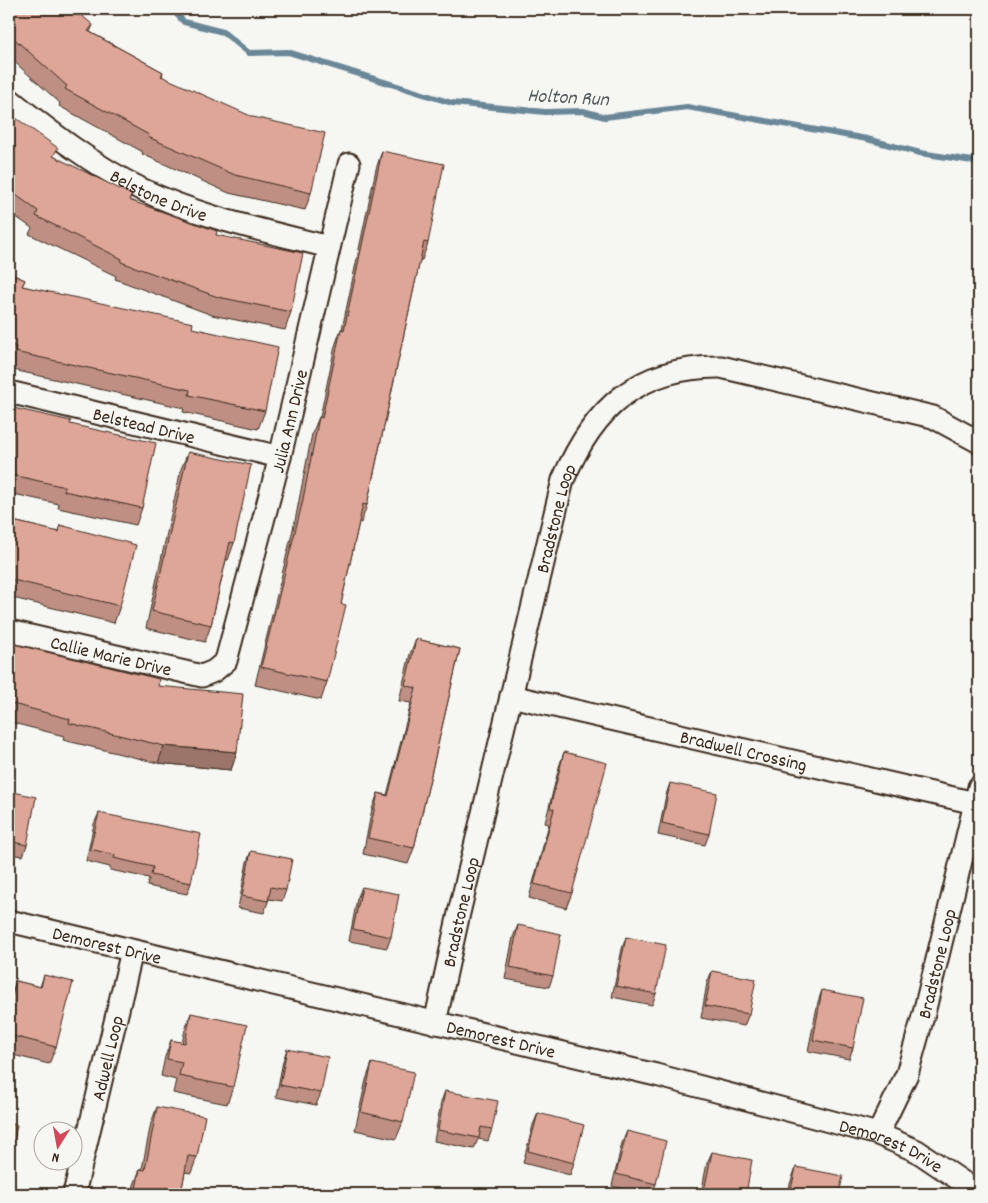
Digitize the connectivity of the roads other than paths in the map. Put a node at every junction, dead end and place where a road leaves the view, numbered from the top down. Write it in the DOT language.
graph roads {
  1 [pos="9,99"];
  2 [pos="349,164"];
  3 [pos="329,247"];
  4 [pos="9,392"];
  5 [pos="979,442"];
  6 [pos="280,457"];
  7 [pos="9,631"];
  8 [pos="214,671"];
  9 [pos="511,696"];
  10 [pos="977,795"];
  11 [pos="9,921"];
  12 [pos="132,951"];
  13 [pos="435,1024"];
  14 [pos="878,1134"];
  15 [pos="979,1193"];
  16 [pos="74,1194"];
  1 -- 3 [label="street, Belstone Drive"];
  2 -- 3 [label="street, Julia Ann Drive"];
  3 -- 6 [label="street, Julia Ann Drive"];
  4 -- 6 [label="street, Belstead Drive"];
  5 -- 9 [label="street, Bradstone Loop"];
  6 -- 8 [label="street, Julia Ann Drive"];
  7 -- 8 [label="street, Callie Marie Drive"];
  9 -- 10 [label="street, Bradwell Crossing"];
  9 -- 13 [label="street, Bradstone Loop"];
  10 -- 14 [label="street, Bradstone Loop"];
  11 -- 12 [label="street, Demorest Drive"];
  12 -- 13 [label="street, Demorest Drive"];
  12 -- 16 [label="street, Adwell Loop"];
  13 -- 14 [label="street, Demorest Drive"];
  14 -- 15 [label="street, Demorest Drive"];
}
